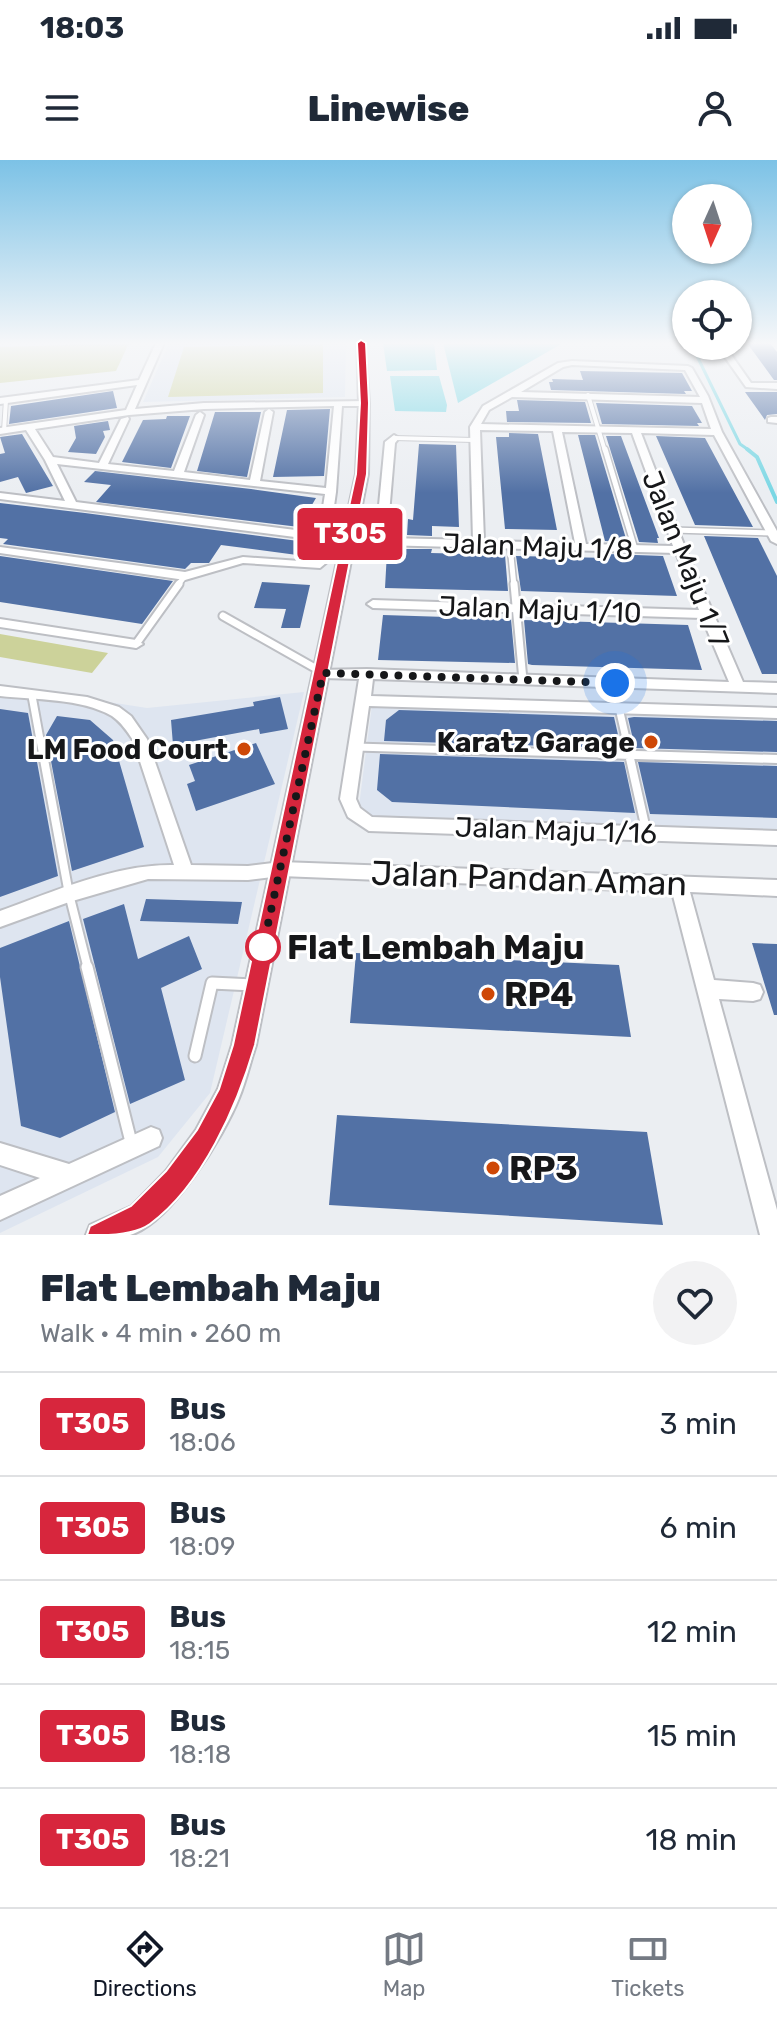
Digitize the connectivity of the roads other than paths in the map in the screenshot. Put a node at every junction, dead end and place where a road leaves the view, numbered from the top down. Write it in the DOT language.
graph roads {
  1 [pos="61,393"];
  2 [pos="138,393"];
  3 [pos="364,393"];
  4 [pos="701,393"];
  5 [pos="510,394"];
  6 [pos="588,395"];
  7 [pos="704,400"];
  8 [pos="3,401"];
  9 [pos="338,403"];
  10 [pos="364,403"];
  11 [pos="269,412"];
  12 [pos="200,415"];
  13 [pos="127,416"];
  14 [pos="29,427"];
  15 [pos="475,427"];
  16 [pos="557,429"];
  17 [pos="599,430"];
  18 [pos="2,431"];
  19 [pos="636,431"];
  20 [pos="717,432"];
  21 [pos="394,438"];
  22 [pos="474,440"];
  23 [pos="50,460"];
  24 [pos="102,466"];
  25 [pos="178,474"];
  26 [pos="254,483"];
  27 [pos="331,492"];
  28 [pos="6,497"];
  29 [pos="72,505"];
  30 [pos="0,510"];
  31 [pos="673,530"];
  32 [pos="324,537"];
  33 [pos="775,537"];
  34 [pos="348,540"];
  35 [pos="381,542"];
  36 [pos="479,544"];
  37 [pos="510,546"];
  38 [pos="581,547"];
  39 [pos="635,549"];
  40 [pos="0,550"];
  41 [pos="680,550"];
  42 [pos="185,576"];
  43 [pos="373,604"];
  44 [pos="516,609"];
  45 [pos="706,614"];
  46 [pos="223,616"];
  47 [pos="0,623"];
  48 [pos="136,644"];
  49 [pos="323,673"];
  50 [pos="367,674"];
  51 [pos="523,680"];
  52 [pos="738,687"];
  53 [pos="777,688"];
  54 [pos="0,691"];
  55 [pos="32,696"];
  56 [pos="363,701"];
  57 [pos="619,708"];
  58 [pos="777,713"];
  59 [pos="356,747"];
  60 [pos="629,754"];
  61 [pos="777,759"];
  62 [pos="647,834"];
  63 [pos="777,838"];
  64 [pos="281,869"];
  65 [pos="185,872"];
  66 [pos="679,884"];
  67 [pos="777,888"];
  68 [pos="69,894"];
  69 [pos="0,919"];
  70 [pos="255,985"];
  71 [pos="707,989"];
  72 [pos="753,992"];
  73 [pos="195,1056"];
  74 [pos="142,1143"];
  75 [pos="0,1154"];
  76 [pos="68,1175"];
  77 [pos="0,1208"];
  78 [pos="108,1233"];
  79 [pos="772,1235"];
  1 -- 8 [label="street"];
  2 -- 13 [label="street"];
  3 -- 10 [label="street"];
  4 -- 7 [label="street"];
  5 -- 6 [label="street"];
  5 -- 15 [label="street"];
  6 -- 7 [label="street"];
  6 -- 17 [label="lane"];
  7 -- 20 [label="street"];
  8 -- 18 [label="lane"];
  9 -- 10 [label="street"];
  9 -- 13 [label="street"];
  9 -- 27 [label="street"];
  10 -- 34 [label="street"];
  11 -- 26 [label="street"];
  12 -- 25 [label="street"];
  13 -- 14 [label="street"];
  13 -- 24 [label="street"];
  14 -- 18 [label="street"];
  14 -- 23 [label="street"];
  15 -- 16 [label="street"];
  15 -- 22 [label="street"];
  16 -- 17 [label="street"];
  16 -- 38 [label="street"];
  17 -- 19 [label="street"];
  17 -- 39 [label="lane"];
  19 -- 20 [label="street"];
  19 -- 31 [label="street, Jalan Maju 1/7"];
  20 -- 33 [label="street"];
  21 -- 22 [label="lane"];
  21 -- 35 [label="street"];
  22 -- 36 [label="street"];
  23 -- 24 [label="street"];
  23 -- 29 [label="street"];
  24 -- 25 [label="street"];
  25 -- 26 [label="street"];
  26 -- 27 [label="street"];
  27 -- 32 [label="street"];
  28 -- 29 [label="street"];
  28 -- 30 [label="street"];
  29 -- 32 [label="street"];
  31 -- 33 [label="lane"];
  31 -- 41 [label="street, Jalan Maju 1/7"];
  32 -- 42 [label="street"];
  34 -- 35 [label="street, Jalan Maju 1/8"];
  34 -- 49 [label="street"];
  35 -- 36 [label="street, Jalan Maju 1/8"];
  36 -- 37 [label="street, Jalan Maju 1/8"];
  37 -- 38 [label="street, Jalan Maju 1/8"];
  37 -- 44 [label="lane"];
  38 -- 39 [label="street, Jalan Maju 1/8"];
  39 -- 41 [label="street, Jalan Maju 1/8"];
  40 -- 42 [label="street"];
  41 -- 45 [label="street, Jalan Maju 1/7"];
  42 -- 48 [label="lane"];
  43 -- 44 [label="street, Jalan Maju 1/10"];
  44 -- 45 [label="street, Jalan Maju 1/10"];
  44 -- 51 [label="lane"];
  45 -- 52 [label="street, Jalan Maju 1/7"];
  46 -- 49 [label="lane"];
  47 -- 48 [label="street"];
  49 -- 50 [label="street"];
  49 -- 64 [label="street"];
  50 -- 51 [label="street"];
  50 -- 56 [label="street"];
  51 -- 52 [label="street"];
  52 -- 53 [label="street"];
  54 -- 55 [label="street"];
  55 -- 65 [label="street"];
  55 -- 68 [label="lane"];
  56 -- 57 [label="street"];
  56 -- 59 [label="street"];
  57 -- 58 [label="street"];
  57 -- 60 [label="lane"];
  59 -- 60 [label="lane"];
  59 -- 62 [label="street, Jalan Maju 1/16"];
  60 -- 61 [label="lane"];
  60 -- 62 [label="lane"];
  62 -- 63 [label="street, Jalan Maju 1/16"];
  64 -- 65 [label="street, Jalan Pandan Aman"];
  64 -- 66 [label="street, Jalan Pandan Aman"];
  64 -- 70 [label="street"];
  65 -- 68 [label="street, Jalan Pandan Aman"];
  66 -- 67 [label="street, Jalan Pandan Aman"];
  66 -- 71 [label="street"];
  68 -- 69 [label="street, Jalan Pandan Aman"];
  68 -- 74 [label="lane"];
  70 -- 73 [label="lane"];
  70 -- 78 [label="street"];
  71 -- 72 [label="street"];
  71 -- 79 [label="street"];
  74 -- 76 [label="street"];
  75 -- 76 [label="street"];
  76 -- 77 [label="street"];
}
